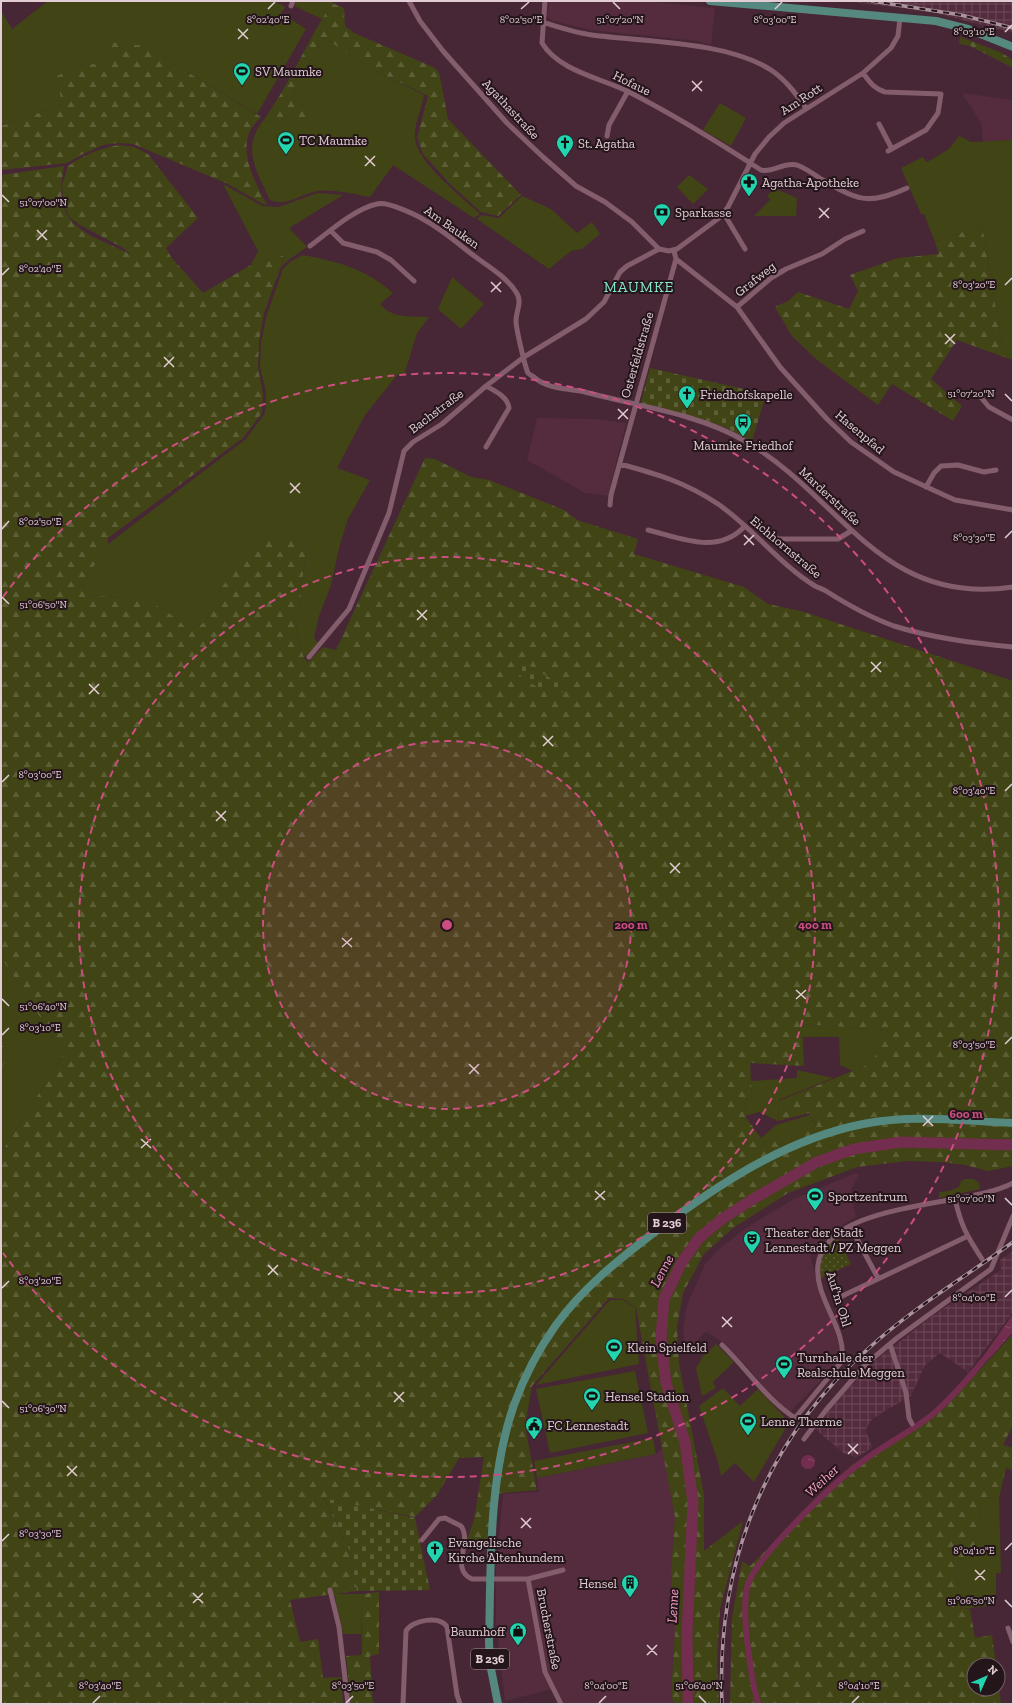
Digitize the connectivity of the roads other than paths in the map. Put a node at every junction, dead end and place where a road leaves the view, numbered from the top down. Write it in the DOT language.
graph roads {
  1 [pos="409,1"];
  2 [pos="544,1"];
  3 [pos="710,1"];
  4 [pos="900,18"];
  5 [pos="542,22"];
  6 [pos="1013,47"];
  7 [pos="863,73"];
  8 [pos="628,92"];
  9 [pos="806,108"];
  10 [pos="879,124"];
  11 [pos="607,136"];
  12 [pos="750,163"];
  13 [pos="907,188"];
  14 [pos="723,212"];
  15 [pos="331,231"];
  16 [pos="863,231"];
  17 [pos="310,246"];
  18 [pos="659,249"];
  19 [pos="745,249"];
  20 [pos="674,251"];
  21 [pos="676,258"];
  22 [pos="414,281"];
  23 [pos="737,307"];
  24 [pos="524,357"];
  25 [pos="486,386"];
  26 [pos="979,395"];
  27 [pos="635,404"];
  28 [pos="1013,420"];
  29 [pos="486,447"];
  30 [pos="620,464"];
  31 [pos="996,470"];
  32 [pos="926,487"];
  33 [pos="610,505"];
  34 [pos="1013,510"];
  35 [pos="744,527"];
  36 [pos="648,530"];
  37 [pos="851,531"];
  38 [pos="774,537"];
  39 [pos="1013,587"];
  40 [pos="1013,647"];
  41 [pos="309,657"];
  42 [pos="1013,1123"];
  43 [pos="1013,1182"];
  44 [pos="955,1199"];
  45 [pos="1013,1216"];
  46 [pos="850,1226"];
  47 [pos="966,1236"];
  48 [pos="982,1259"];
  49 [pos="878,1278"];
  50 [pos="836,1299"];
  51 [pos="890,1344"];
  52 [pos="722,1345"];
  53 [pos="912,1424"];
  54 [pos="804,1440"];
  55 [pos="422,1540"];
  56 [pos="563,1570"];
  57 [pos="491,1578"];
  58 [pos="528,1579"];
  59 [pos="330,1590"];
  60 [pos="1008,1628"];
  61 [pos="1013,1642"];
  62 [pos="348,1704"];
  63 [pos="403,1704"];
  64 [pos="460,1704"];
  65 [pos="498,1704"];
  66 [pos="560,1704"];
  1 -- 18 [label="street, Agathastraße"];
  2 -- 5 [label="street, Hofaue"];
  3 -- 4 [label="main road"];
  4 -- 6 [label="main road"];
  4 -- 7 [label="street, Am Rott"];
  5 -- 8 [label="street, Hofaue"];
  5 -- 9 [label="street"];
  7 -- 9 [label="street, Am Rott"];
  7 -- 10 [label="street"];
  8 -- 11 [label="street"];
  8 -- 12 [label="street, Hofaue"];
  9 -- 12 [label="street, Am Rott"];
  12 -- 13 [label="street, Hofaue"];
  12 -- 14 [label="street, Am Rott"];
  14 -- 19 [label="street"];
  14 -- 20 [label="street, Am Rott"];
  15 -- 17 [label="street, Am Bauken"];
  15 -- 22 [label="street"];
  15 -- 24 [label="street, Am Bauken"];
  16 -- 23 [label="street, Grafweg"];
  18 -- 20 [label="street"];
  18 -- 24 [label="street, Bachstraße"];
  20 -- 21 [label="street"];
  21 -- 23 [label="street, Grafweg"];
  21 -- 27 [label="street, Osterfeldstraße"];
  23 -- 32 [label="street, Hasenpfad"];
  24 -- 25 [label="street, Bachstraße"];
  24 -- 27 [label="street, Am Bauken"];
  25 -- 29 [label="street"];
  25 -- 41 [label="street, Bachstraße"];
  26 -- 28 [label="street"];
  27 -- 30 [label="street, Osterfeldstraße"];
  27 -- 37 [label="street, Marderstraße"];
  30 -- 33 [label="street, Osterfeldstraße"];
  30 -- 35 [label="street, Eichhornstraße"];
  31 -- 32 [label="street"];
  32 -- 34 [label="street, Hasenpfad"];
  35 -- 36 [label="street"];
  35 -- 40 [label="street, Eichhornstraße"];
  37 -- 38 [label="street"];
  37 -- 39 [label="street, Marderstraße"];
  42 -- 57 [label="main road, B 236"];
  43 -- 44 [label="street, Auf'm Ohl"];
  44 -- 46 [label="street, Auf'm Ohl"];
  44 -- 47 [label="street"];
  45 -- 51 [label="street"];
  46 -- 49 [label="street"];
  46 -- 52 [label="street, Auf'm Ohl"];
  47 -- 48 [label="street"];
  47 -- 49 [label="street"];
  49 -- 50 [label="street"];
  51 -- 53 [label="street"];
  51 -- 54 [label="street"];
  55 -- 57 [label="street"];
  56 -- 58 [label="street"];
  57 -- 58 [label="street"];
  57 -- 65 [label="main road, B 236"];
  58 -- 66 [label="street, Brucherstraße"];
  59 -- 62 [label="street"];
  60 -- 61 [label="street"];
  63 -- 64 [label="street"];
}
